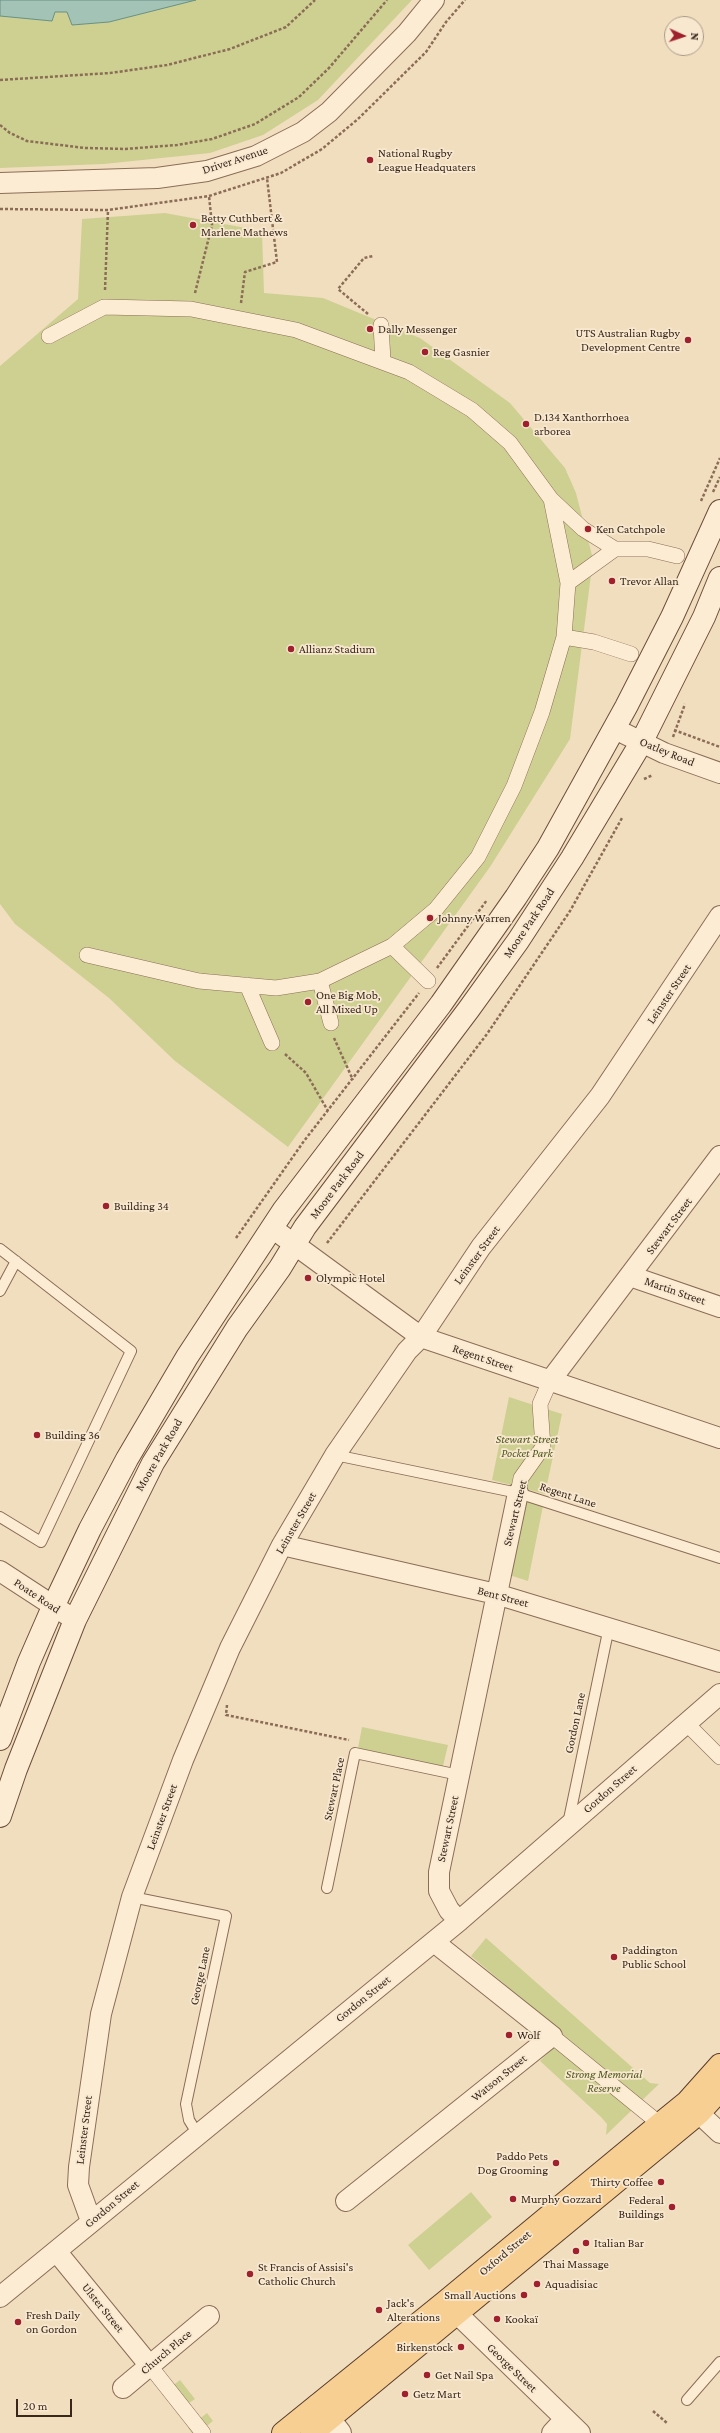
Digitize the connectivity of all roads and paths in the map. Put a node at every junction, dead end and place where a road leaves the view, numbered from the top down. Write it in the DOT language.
graph roads {
  1 [pos="315,0"];
  2 [pos="387,0"];
  3 [pos="434,0"];
  4 [pos="0,80"];
  5 [pos="0,125"];
  6 [pos="267,178"];
  7 [pos="0,183"];
  8 [pos="208,196"];
  9 [pos="108,210"];
  10 [pos="373,256"];
  11 [pos="104,306"];
  12 [pos="191,309"];
  13 [pos="239,317"];
  14 [pos="381,325"];
  15 [pos="49,336"];
  16 [pos="383,361"];
  17 [pos="551,499"];
  18 [pos="720,511"];
  19 [pos="615,549"];
  20 [pos="677,556"];
  21 [pos="720,578"];
  22 [pos="568,583"];
  23 [pos="564,637"];
  24 [pos="631,654"];
  25 [pos="615,729"];
  26 [pos="673,736"];
  27 [pos="642,743"];
  28 [pos="720,747"];
  29 [pos="720,773"];
  30 [pos="653,775"];
  31 [pos="643,780"];
  32 [pos="624,814"];
  33 [pos="720,916"];
  34 [pos="392,946"];
  35 [pos="87,955"];
  36 [pos="320,981"];
  37 [pos="428,982"];
  38 [pos="247,985"];
  39 [pos="331,1024"];
  40 [pos="272,1043"];
  41 [pos="336,1045"];
  42 [pos="353,1080"];
  43 [pos="328,1111"];
  44 [pos="717,1166"];
  45 [pos="265,1198"];
  46 [pos="272,1228"];
  47 [pos="236,1238"];
  48 [pos="327,1242"];
  49 [pos="295,1245"];
  50 [pos="0,1249"];
  51 [pos="16,1261"];
  52 [pos="630,1276"];
  53 [pos="0,1291"];
  54 [pos="720,1307"];
  55 [pos="421,1337"];
  56 [pos="550,1381"];
  57 [pos="720,1438"];
  58 [pos="335,1455"];
  59 [pos="518,1493"];
  60 [pos="0,1517"];
  61 [pos="282,1545"];
  62 [pos="720,1558"];
  63 [pos="0,1571"];
  64 [pos="496,1594"];
  65 [pos="53,1607"];
  66 [pos="75,1620"];
  67 [pos="609,1626"];
  68 [pos="720,1662"];
  69 [pos="720,1694"];
  70 [pos="229,1705"];
  71 [pos="686,1723"];
  72 [pos="0,1739"];
  73 [pos="356,1742"];
  74 [pos="720,1757"];
  75 [pos="459,1775"];
  76 [pos="0,1816"];
  77 [pos="567,1826"];
  78 [pos="327,1888"];
  79 [pos="132,1897"];
  80 [pos="459,1920"];
  81 [pos="434,1942"];
  82 [pos="552,2036"];
  83 [pos="720,2065"];
  84 [pos="720,2090"];
  85 [pos="693,2108"];
  86 [pos="660,2124"];
  87 [pos="197,2133"];
  88 [pos="720,2133"];
  89 [pos="346,2200"];
  90 [pos="91,2221"];
  91 [pos="56,2251"];
  92 [pos="0,2297"];
  93 [pos="451,2308"];
  94 [pos="209,2316"];
  95 [pos="720,2362"];
  96 [pos="150,2366"];
  97 [pos="123,2388"];
  98 [pos="687,2400"];
  99 [pos="653,2411"];
  100 [pos="329,2419"];
  101 [pos="667,2423"];
  102 [pos="559,2426"];
  103 [pos="203,2433"];
  104 [pos="283,2433"];
  105 [pos="312,2433"];
  106 [pos="580,2433"];
  1 -- 4 [label="path"];
  2 -- 5 [label="path"];
  3 -- 7 [label="street, Driver Avenue"];
  6 -- 13 [label="path"];
  8 -- 12 [label="path"];
  9 -- 11 [label="path"];
  10 -- 14 [label="path"];
  11 -- 12 [label="street"];
  11 -- 15 [label="street"];
  12 -- 13 [label="street"];
  13 -- 16 [label="street"];
  14 -- 16 [label="street"];
  16 -- 17 [label="street"];
  17 -- 19 [label="street"];
  17 -- 22 [label="street"];
  18 -- 25 [label="main road, Moore Park Road"];
  19 -- 20 [label="street"];
  19 -- 22 [label="street"];
  21 -- 27 [label="main road, Moore Park Road"];
  22 -- 23 [label="street"];
  23 -- 24 [label="street"];
  23 -- 34 [label="street"];
  25 -- 27 [label="street, Oatley Road"];
  25 -- 46 [label="main road, Moore Park Road"];
  26 -- 28 [label="path"];
  27 -- 29 [label="street, Oatley Road"];
  27 -- 49 [label="main road, Moore Park Road"];
  30 -- 31 [label="path"];
  32 -- 48 [label="path"];
  33 -- 55 [label="street, Leinster Street"];
  34 -- 36 [label="street"];
  34 -- 37 [label="street"];
  35 -- 38 [label="street"];
  36 -- 38 [label="street"];
  36 -- 39 [label="street"];
  38 -- 40 [label="street"];
  40 -- 43 [label="path"];
  41 -- 42 [label="path"];
  44 -- 52 [label="street, Stewart Street"];
  45 -- 47 [label="path"];
  46 -- 49 [label="street, Regent Street"];
  46 -- 65 [label="main road, Moore Park Road"];
  49 -- 55 [label="street, Regent Street"];
  49 -- 66 [label="main road, Moore Park Road"];
  50 -- 51 [label="lane"];
  51 -- 53 [label="lane"];
  51 -- 60 [label="lane"];
  52 -- 54 [label="street, Martin Street"];
  52 -- 56 [label="street, Stewart Street"];
  55 -- 56 [label="street, Regent Street"];
  55 -- 58 [label="street, Leinster Street"];
  56 -- 57 [label="street, Regent Street"];
  56 -- 59 [label="street, Stewart Street"];
  58 -- 59 [label="lane, Regent Lane"];
  58 -- 61 [label="street, Leinster Street"];
  59 -- 62 [label="lane, Regent Lane"];
  59 -- 64 [label="street, Stewart Street"];
  61 -- 64 [label="street, Bent Street"];
  61 -- 79 [label="street, Leinster Street"];
  63 -- 65 [label="street, Poate Road"];
  64 -- 67 [label="street, Bent Street"];
  64 -- 75 [label="street, Stewart Street"];
  65 -- 66 [label="street, Poate Road"];
  65 -- 72 [label="main road, Moore Park Road"];
  66 -- 76 [label="main road, Moore Park Road"];
  67 -- 68 [label="street, Bent Street"];
  67 -- 77 [label="lane, Gordon Lane"];
  69 -- 71 [label="street, Gordon Street"];
  70 -- 73 [label="path"];
  71 -- 74 [label="street"];
  71 -- 77 [label="street, Gordon Street"];
  75 -- 78 [label="lane, Stewart Place"];
  75 -- 80 [label="street, Stewart Street"];
  77 -- 80 [label="street, Gordon Street"];
  79 -- 87 [label="lane, George Lane"];
  79 -- 90 [label="street, Leinster Street"];
  80 -- 81 [label="street, Gordon Street"];
  81 -- 82 [label="street"];
  81 -- 87 [label="street, Gordon Street"];
  82 -- 86 [label="street"];
  82 -- 89 [label="street, Watson Street"];
  83 -- 85 [label="main road, Oxford Street"];
  84 -- 85 [label="main road, Oxford Street"];
  85 -- 86 [label="main road, Oxford Street"];
  85 -- 88 [label="street"];
  85 -- 93 [label="main road, Oxford Street"];
  86 -- 93 [label="main road, Oxford Street"];
  87 -- 90 [label="street, Gordon Street"];
  90 -- 91 [label="street, Gordon Street"];
  91 -- 92 [label="street, Gordon Street"];
  91 -- 96 [label="street, Ulster Street"];
  93 -- 100 [label="main road, Oxford Street"];
  93 -- 102 [label="street, George Street"];
  94 -- 96 [label="street, Church Place"];
  95 -- 98 [label="lane"];
  96 -- 97 [label="street, Church Place"];
  96 -- 103 [label="street"];
  99 -- 101 [label="path"];
  100 -- 104 [label="main road, Oxford Street"];
  100 -- 105 [label="main road, Oxford Street"];
  102 -- 106 [label="street, George Street"];
}
